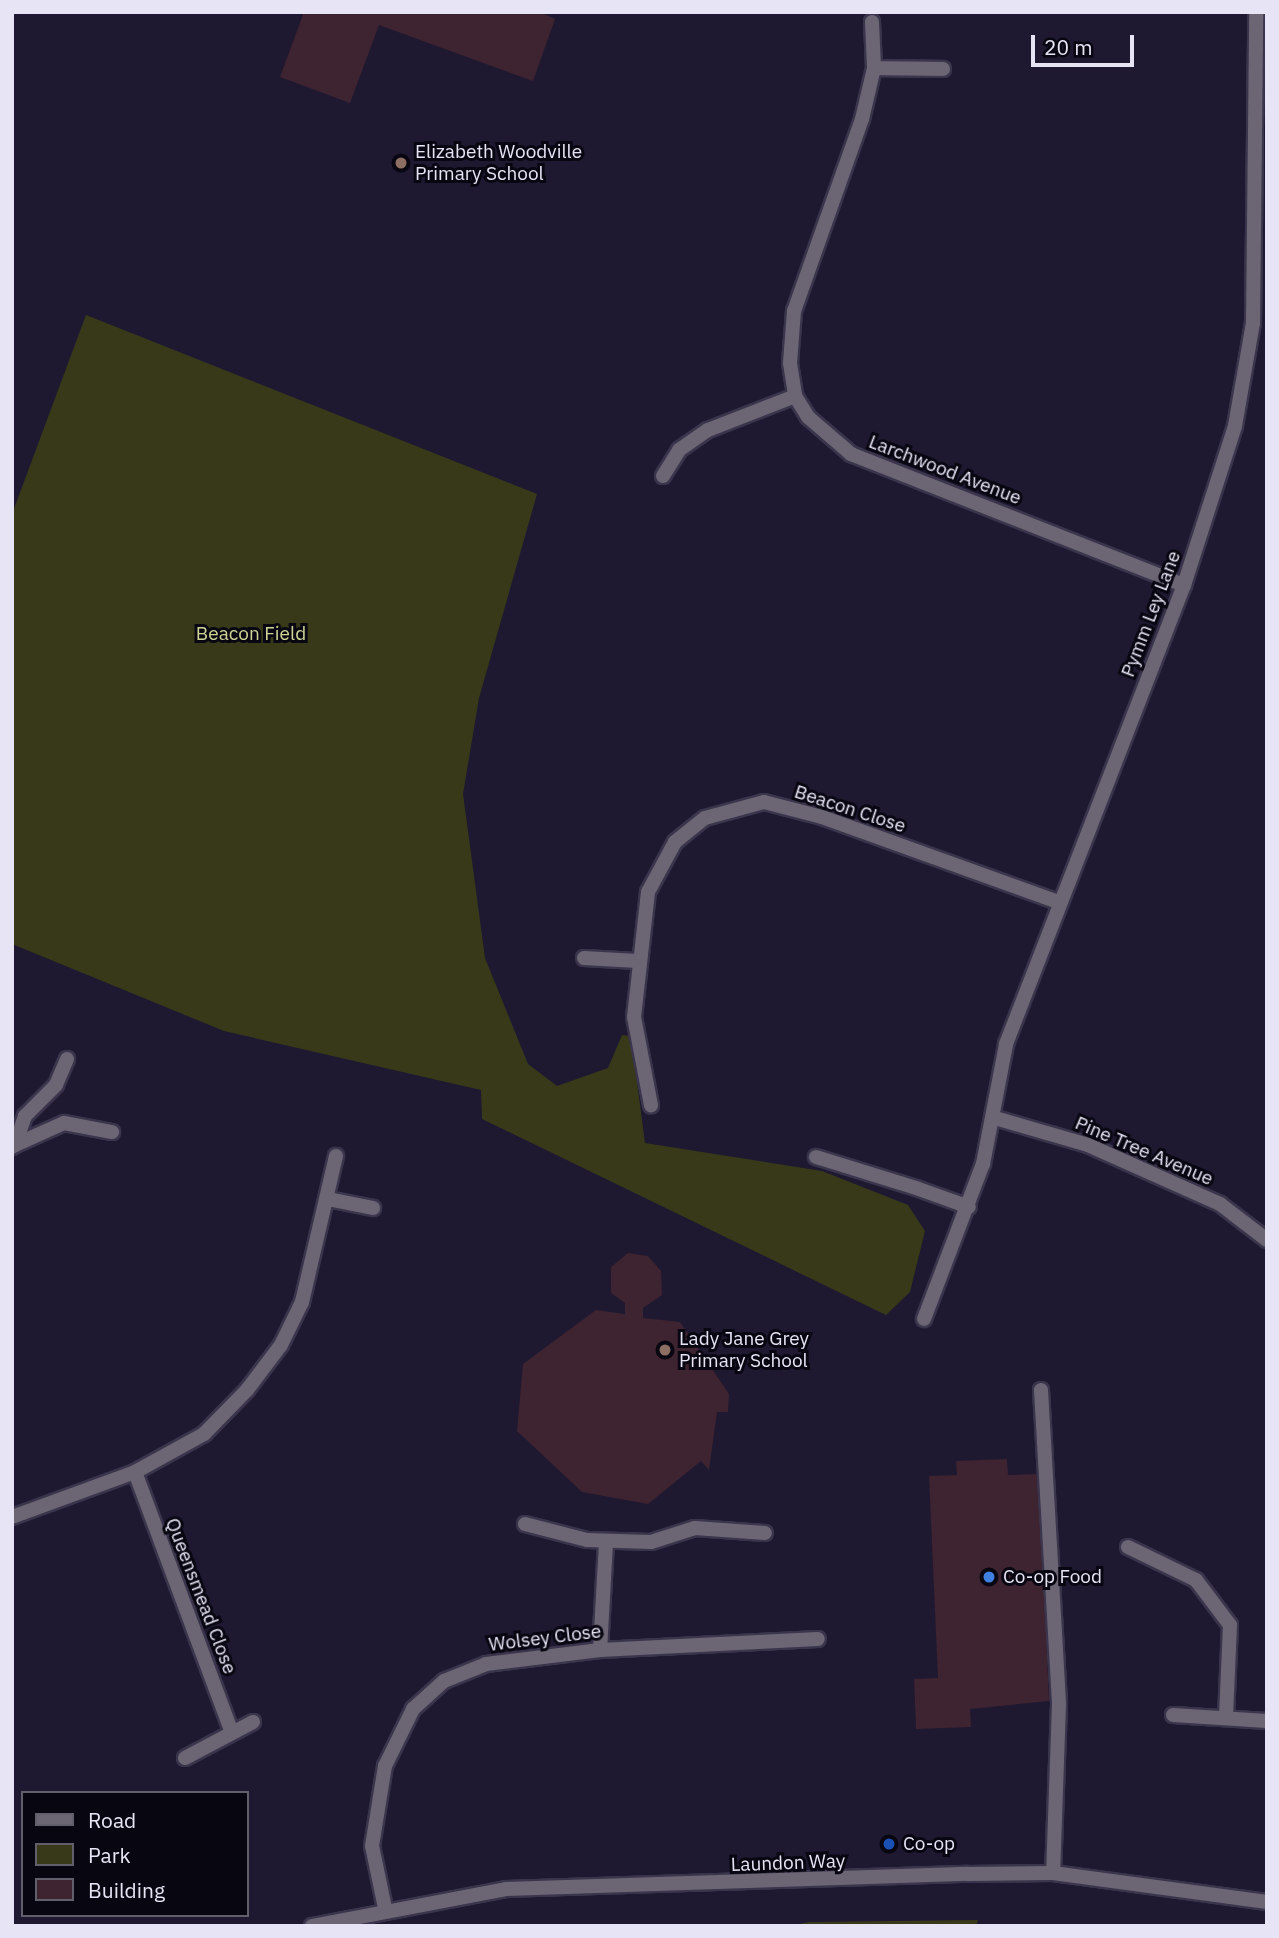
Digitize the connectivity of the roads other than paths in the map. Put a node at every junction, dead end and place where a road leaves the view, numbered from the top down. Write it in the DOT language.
graph roads {
  1 [pos="1256,12"];
  2 [pos="872,22"];
  3 [pos="874,68"];
  4 [pos="943,69"];
  5 [pos="1263,124"];
  6 [pos="795,396"];
  7 [pos="663,476"];
  8 [pos="1184,585"];
  9 [pos="1058,902"];
  10 [pos="584,958"];
  11 [pos="637,961"];
  12 [pos="67,1059"];
  13 [pos="650,1105"];
  14 [pos="995,1118"];
  15 [pos="112,1132"];
  16 [pos="14,1146"];
  17 [pos="336,1156"];
  18 [pos="816,1157"];
  19 [pos="328,1199"];
  20 [pos="969,1207"];
  21 [pos="373,1208"];
  22 [pos="1267,1240"];
  23 [pos="924,1319"];
  24 [pos="1041,1390"];
  25 [pos="135,1472"];
  26 [pos="12,1517"];
  27 [pos="525,1524"];
  28 [pos="765,1533"];
  29 [pos="606,1541"];
  30 [pos="1128,1547"];
  31 [pos="818,1639"];
  32 [pos="600,1650"];
  33 [pos="1173,1715"];
  34 [pos="1226,1718"];
  35 [pos="1267,1721"];
  36 [pos="253,1722"];
  37 [pos="232,1733"];
  38 [pos="185,1758"];
  39 [pos="1054,1873"];
  40 [pos="1267,1902"];
  41 [pos="385,1908"];
  42 [pos="312,1926"];
  1 -- 5 [label="street, Pymm Ley Lane"];
  2 -- 3 [label="street, Larchwood Avenue"];
  3 -- 4 [label="street"];
  3 -- 6 [label="street, Larchwood Avenue"];
  5 -- 8 [label="street, Pymm Ley Lane"];
  6 -- 7 [label="street"];
  6 -- 8 [label="street, Larchwood Avenue"];
  8 -- 9 [label="street, Pymm Ley Lane"];
  9 -- 11 [label="street, Beacon Close"];
  9 -- 14 [label="street, Pymm Ley Lane"];
  10 -- 11 [label="street"];
  11 -- 13 [label="street, Beacon Close"];
  12 -- 16 [label="street"];
  14 -- 20 [label="street, Pymm Ley Lane"];
  14 -- 22 [label="street, Pine Tree Avenue"];
  15 -- 16 [label="street"];
  17 -- 19 [label="street"];
  18 -- 20 [label="street"];
  19 -- 21 [label="street"];
  19 -- 25 [label="street"];
  20 -- 23 [label="street, Pymm Ley Lane"];
  24 -- 39 [label="street"];
  25 -- 26 [label="street"];
  25 -- 37 [label="street, Queensmead Close"];
  27 -- 29 [label="street"];
  28 -- 29 [label="street"];
  29 -- 32 [label="street"];
  30 -- 34 [label="street"];
  31 -- 32 [label="street, Wolsey Close"];
  32 -- 41 [label="street, Wolsey Close"];
  33 -- 34 [label="street"];
  34 -- 35 [label="street"];
  36 -- 37 [label="street"];
  37 -- 38 [label="street"];
  39 -- 40 [label="street, Laundon Way"];
  39 -- 41 [label="street, Laundon Way"];
  41 -- 42 [label="street, Laundon Way"];
}
